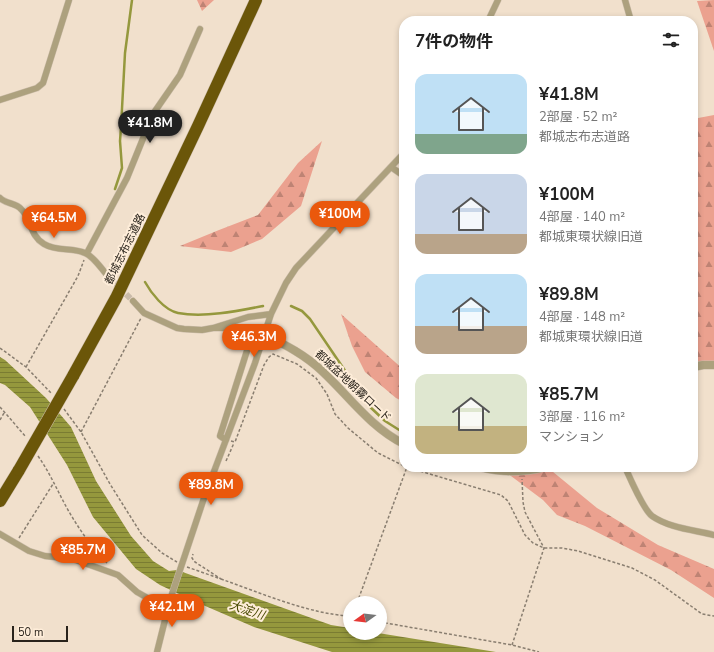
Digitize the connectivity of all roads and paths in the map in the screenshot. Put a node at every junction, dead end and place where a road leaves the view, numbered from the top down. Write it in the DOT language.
graph roads {
  1 [pos="69,0"];
  2 [pos="249,0"];
  3 [pos="256,0"];
  4 [pos="259,0"];
  5 [pos="498,0"];
  6 [pos="625,0"];
  7 [pos="490,16"];
  8 [pos="630,16"];
  9 [pos="200,29"];
  10 [pos="228,62"];
  11 [pos="0,100"];
  12 [pos="399,158"];
  13 [pos="391,167"];
  14 [pos="399,173"];
  15 [pos="0,198"];
  16 [pos="87,253"];
  17 [pos="107,275"];
  18 [pos="133,301"];
  19 [pos="144,313"];
  20 [pos="271,314"];
  21 [pos="213,328"];
  22 [pos="265,335"];
  23 [pos="0,348"];
  24 [pos="714,365"];
  25 [pos="698,366"];
  26 [pos="0,408"];
  27 [pos="5,412"];
  28 [pos="0,420"];
  29 [pos="28,440"];
  30 [pos="226,440"];
  31 [pos="399,441"];
  32 [pos="36,453"];
  33 [pos="399,464"];
  34 [pos="404,472"];
  35 [pos="423,472"];
  36 [pos="522,472"];
  37 [pos="628,472"];
  38 [pos="54,483"];
  39 [pos="0,501"];
  40 [pos="0,534"];
  41 [pos="714,535"];
  42 [pos="16,543"];
  43 [pos="544,548"];
  44 [pos="193,554"];
  45 [pos="182,566"];
  46 [pos="118,575"];
  47 [pos="221,579"];
  48 [pos="360,596"];
  49 [pos="167,609"];
  50 [pos="343,616"];
  51 [pos="714,616"];
  52 [pos="387,623"];
  53 [pos="512,645"];
  54 [pos="157,652"];
  55 [pos="539,652"];
  1 -- 11 [label="street"];
  2 -- 10 [label="highway"];
  3 -- 10 [label="highway, 都城志布志道路"];
  4 -- 10 [label="highway"];
  5 -- 7 [label="street"];
  6 -- 8 [label="street"];
  9 -- 16 [label="street"];
  10 -- 39 [label="highway, 都城志布志道路, bridge"];
  12 -- 13 [label="street"];
  13 -- 14 [label="street"];
  13 -- 20 [label="street"];
  15 -- 16 [label="street"];
  16 -- 17 [label="street"];
  16 -- 23 [label="path"];
  18 -- 19 [label="street"];
  19 -- 21 [label="street"];
  19 -- 45 [label="path"];
  20 -- 21 [label="street"];
  20 -- 22 [label="street"];
  21 -- 30 [label="street"];
  22 -- 30 [label="street"];
  22 -- 31 [label="street, 都城盆地朝霧ロード"];
  24 -- 25 [label="street"];
  26 -- 27 [label="path"];
  27 -- 28 [label="path"];
  27 -- 29 [label="path"];
  30 -- 33 [label="path"];
  30 -- 45 [label="street"];
  32 -- 38 [label="path"];
  34 -- 48 [label="path"];
  35 -- 43 [label="path"];
  36 -- 43 [label="path"];
  37 -- 41 [label="street"];
  38 -- 42 [label="path"];
  38 -- 46 [label="path"];
  40 -- 42 [label="street"];
  42 -- 46 [label="street"];
  43 -- 51 [label="path"];
  43 -- 53 [label="path"];
  44 -- 47 [label="path"];
  45 -- 47 [label="path"];
  45 -- 49 [label="street"];
  46 -- 49 [label="street"];
  47 -- 50 [label="path"];
  49 -- 54 [label="street"];
  52 -- 53 [label="path"];
  53 -- 55 [label="path"];
}
